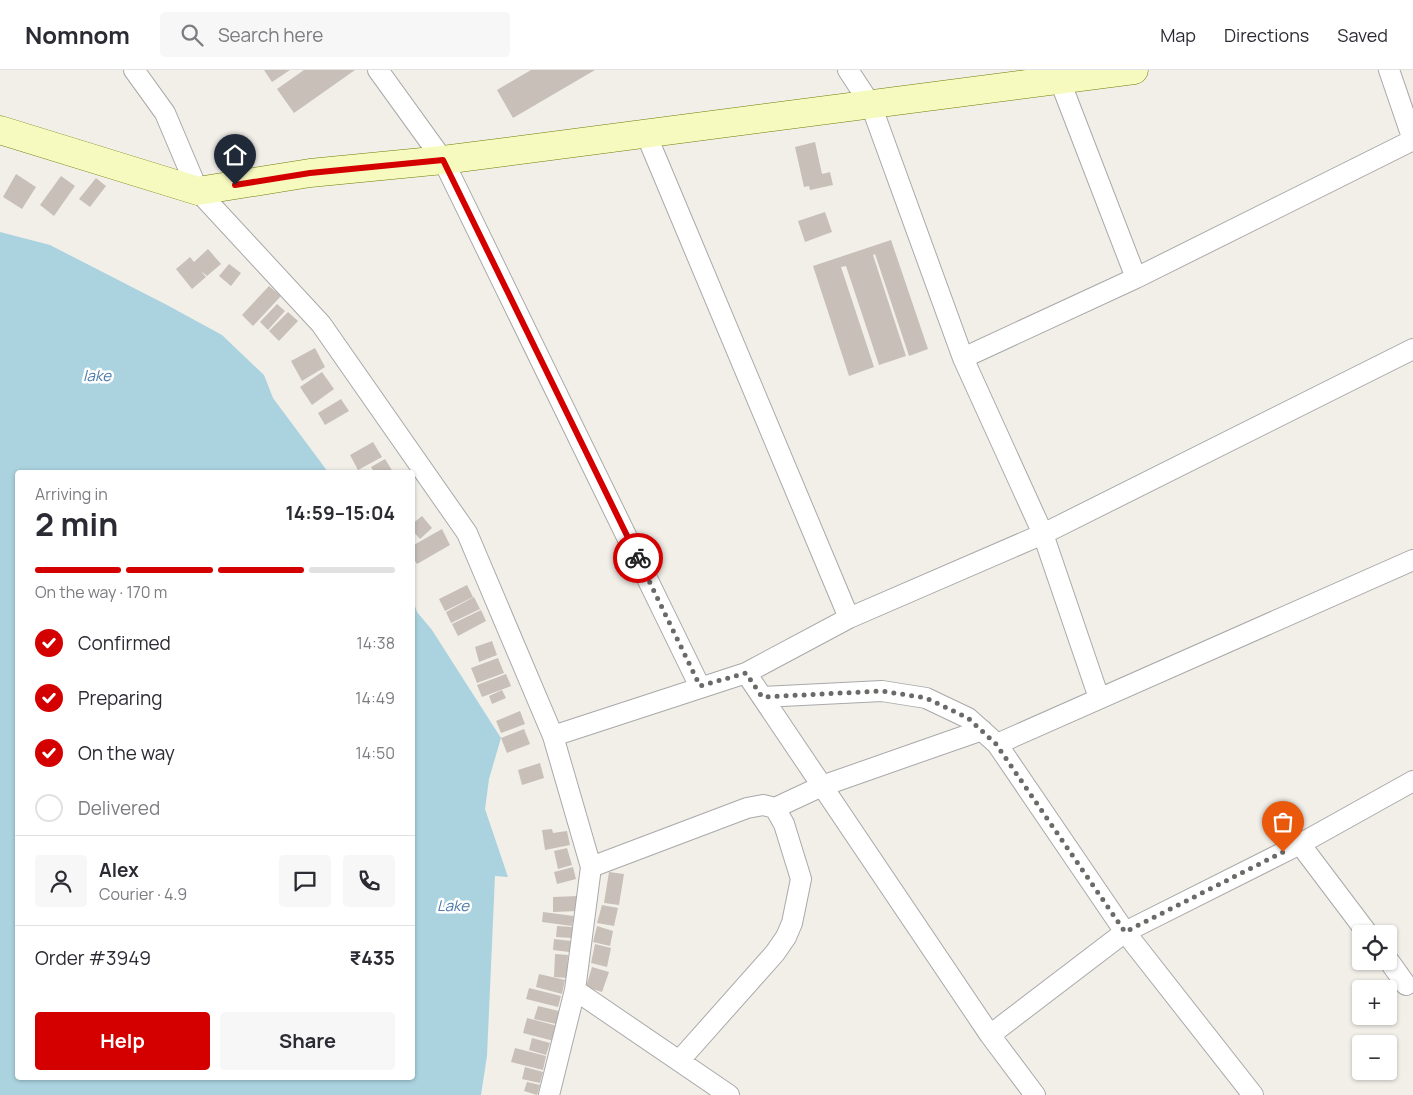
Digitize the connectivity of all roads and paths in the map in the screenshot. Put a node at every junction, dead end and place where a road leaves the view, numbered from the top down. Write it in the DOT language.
graph roads {
  1 [pos="134,70"];
  2 [pos="378,70"];
  3 [pos="848,70"];
  4 [pos="1134,70"];
  5 [pos="1389,70"];
  6 [pos="1056,75"];
  7 [pos="871,105"];
  8 [pos="0,130"];
  9 [pos="646,134"];
  10 [pos="1413,140"];
  11 [pos="443,160"];
  12 [pos="198,191"];
  13 [pos="1136,278"];
  14 [pos="1413,349"];
  15 [pos="963,358"];
  16 [pos="1043,534"];
  17 [pos="1413,560"];
  18 [pos="849,618"];
  19 [pos="746,673"];
  20 [pos="700,686"];
  21 [pos="762,697"];
  22 [pos="1099,698"];
  23 [pos="982,730"];
  24 [pos="553,736"];
  25 [pos="996,744"];
  26 [pos="1413,781"];
  27 [pos="822,786"];
  28 [pos="775,808"];
  29 [pos="1300,844"];
  30 [pos="591,867"];
  31 [pos="1361,925"];
  32 [pos="1125,932"];
  33 [pos="1395,970"];
  34 [pos="1406,985"];
  35 [pos="575,990"];
  36 [pos="990,1036"];
  37 [pos="679,1061"];
  38 [pos="549,1095"];
  39 [pos="729,1095"];
  40 [pos="1035,1095"];
  41 [pos="1253,1095"];
  1 -- 12 [label="street"];
  2 -- 11 [label="street"];
  3 -- 7 [label="street"];
  4 -- 6 [label="street"];
  5 -- 10 [label="street"];
  6 -- 7 [label="street"];
  6 -- 13 [label="street"];
  7 -- 9 [label="street"];
  7 -- 15 [label="street"];
  8 -- 12 [label="street"];
  9 -- 11 [label="street"];
  9 -- 18 [label="street"];
  10 -- 13 [label="street"];
  11 -- 12 [label="street"];
  11 -- 20 [label="street"];
  12 -- 24 [label="street"];
  13 -- 15 [label="street"];
  14 -- 16 [label="street"];
  15 -- 16 [label="street"];
  16 -- 18 [label="street"];
  16 -- 22 [label="street"];
  17 -- 22 [label="street"];
  18 -- 19 [label="street"];
  19 -- 20 [label="street"];
  19 -- 21 [label="street"];
  20 -- 24 [label="street"];
  21 -- 23 [label="street"];
  21 -- 27 [label="street"];
  22 -- 25 [label="street"];
  23 -- 25 [label="street"];
  23 -- 27 [label="street"];
  24 -- 30 [label="street"];
  25 -- 32 [label="street"];
  26 -- 29 [label="street"];
  27 -- 28 [label="street"];
  27 -- 36 [label="street"];
  28 -- 30 [label="street"];
  28 -- 37 [label="street"];
  29 -- 31 [label="street"];
  29 -- 32 [label="street"];
  30 -- 35 [label="street"];
  32 -- 36 [label="street"];
  32 -- 41 [label="street"];
  33 -- 34 [label="street"];
  35 -- 37 [label="street"];
  35 -- 38 [label="street"];
  36 -- 40 [label="street"];
  37 -- 39 [label="street"];
}
